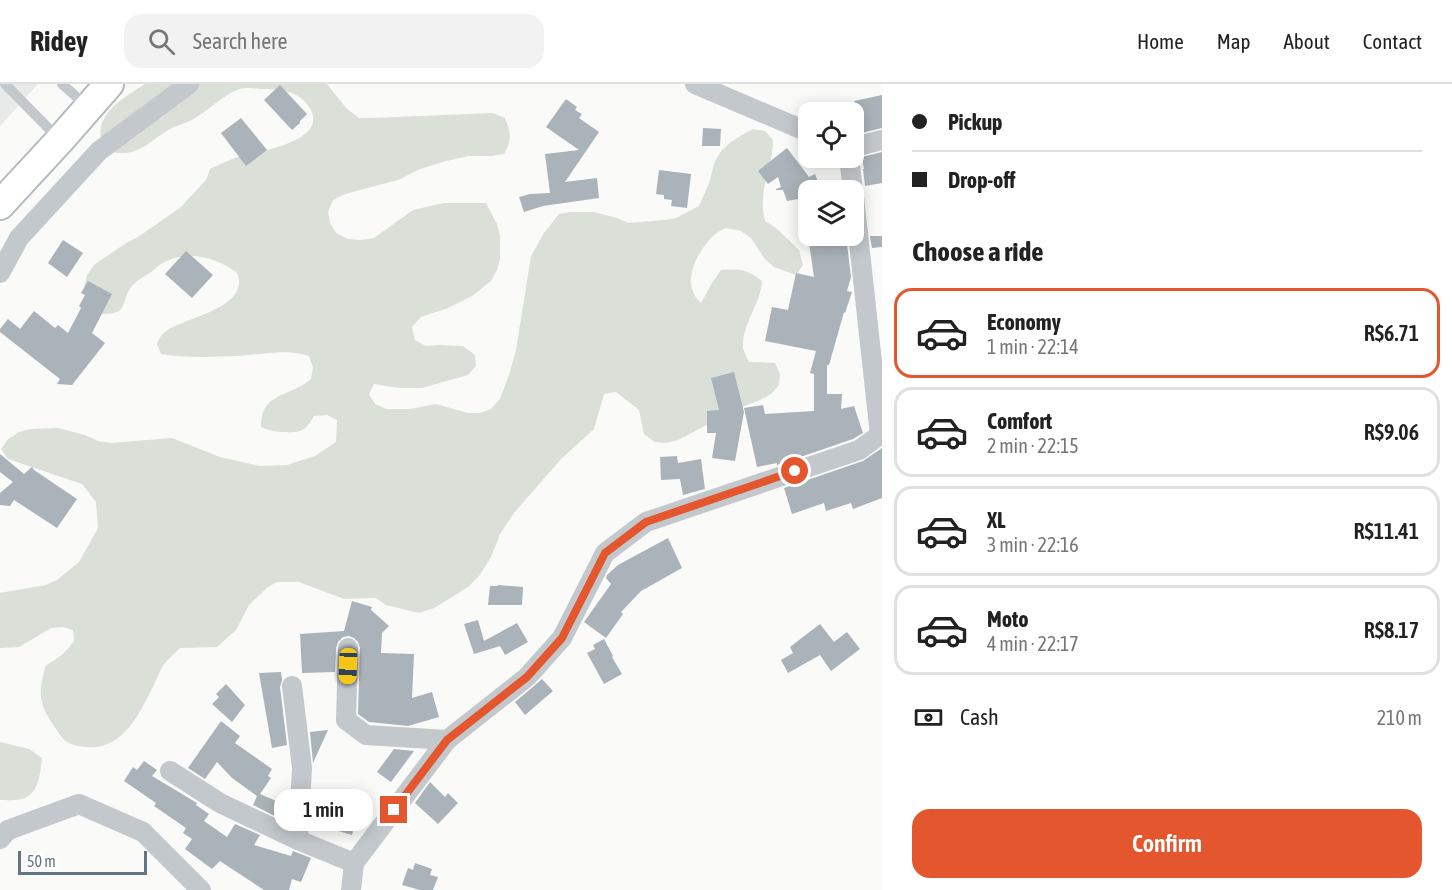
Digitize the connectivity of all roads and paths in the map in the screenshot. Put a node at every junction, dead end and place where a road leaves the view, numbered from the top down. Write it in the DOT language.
graph roads {
  1 [pos="5,84"];
  2 [pos="62,84"];
  3 [pos="109,84"];
  4 [pos="189,84"];
  5 [pos="695,84"];
  6 [pos="88,107"];
  7 [pos="798,128"];
  8 [pos="60,140"];
  9 [pos="882,140"];
  10 [pos="864,144"];
  11 [pos="0,205"];
  12 [pos="860,246"];
  13 [pos="0,273"];
  14 [pos="881,435"];
  15 [pos="348,648"];
  16 [pos="292,686"];
  17 [pos="447,740"];
  18 [pos="170,771"];
  19 [pos="0,839"];
  20 [pos="298,840"];
  21 [pos="354,863"];
  22 [pos="201,890"];
  23 [pos="351,890"];
  1 -- 8 [label="lane"];
  2 -- 6 [label="lane"];
  3 -- 6 [label="main road"];
  4 -- 13 [label="street"];
  5 -- 7 [label="street"];
  6 -- 8 [label="main road"];
  8 -- 11 [label="main road"];
  9 -- 10 [label="street"];
  12 -- 14 [label="street"];
  14 -- 17 [label="street"];
  15 -- 17 [label="street"];
  16 -- 20 [label="street"];
  17 -- 21 [label="street"];
  18 -- 20 [label="street"];
  19 -- 22 [label="street"];
  20 -- 21 [label="street"];
  21 -- 23 [label="street"];
}
